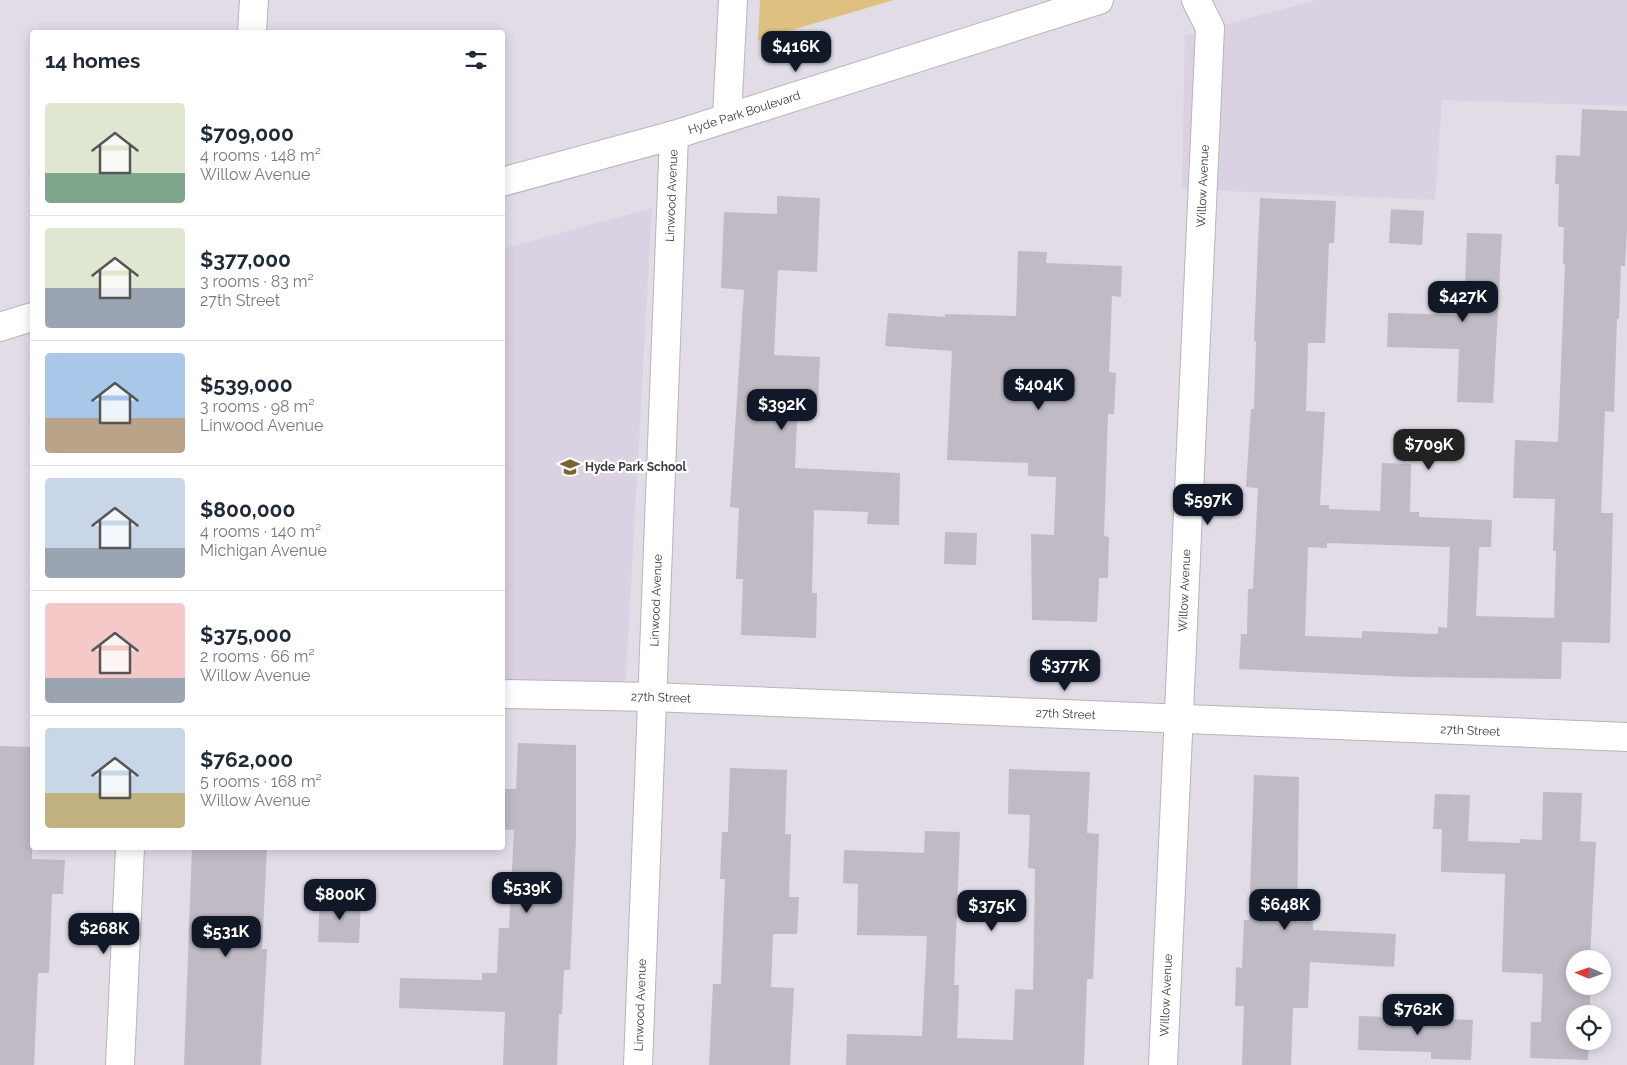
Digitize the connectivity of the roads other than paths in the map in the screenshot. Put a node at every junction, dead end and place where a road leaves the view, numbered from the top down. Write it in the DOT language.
graph roads {
  1 [pos="254,0"];
  2 [pos="733,0"];
  3 [pos="1099,0"];
  4 [pos="1196,0"];
  5 [pos="252,30"];
  6 [pos="727,117"];
  7 [pos="674,135"];
  8 [pos="505,181"];
  9 [pos="30,318"];
  10 [pos="0,327"];
  11 [pos="505,694"];
  12 [pos="652,697"];
  13 [pos="1178,718"];
  14 [pos="1627,737"];
  15 [pos="130,850"];
  16 [pos="120,1065"];
  17 [pos="638,1065"];
  18 [pos="1164,1065"];
  1 -- 5 [label="street"];
  2 -- 6 [label="street"];
  3 -- 6 [label="street, Hyde Park Boulevard"];
  4 -- 13 [label="street, Willow Avenue"];
  6 -- 7 [label="street, Hyde Park Boulevard"];
  7 -- 8 [label="street, Hyde Park Boulevard"];
  7 -- 12 [label="street, Linwood Avenue"];
  9 -- 10 [label="street"];
  11 -- 12 [label="street, 27th Street"];
  12 -- 13 [label="street, 27th Street"];
  12 -- 17 [label="street, Linwood Avenue"];
  13 -- 14 [label="street, 27th Street"];
  13 -- 18 [label="street, Willow Avenue"];
  15 -- 16 [label="street"];
}
